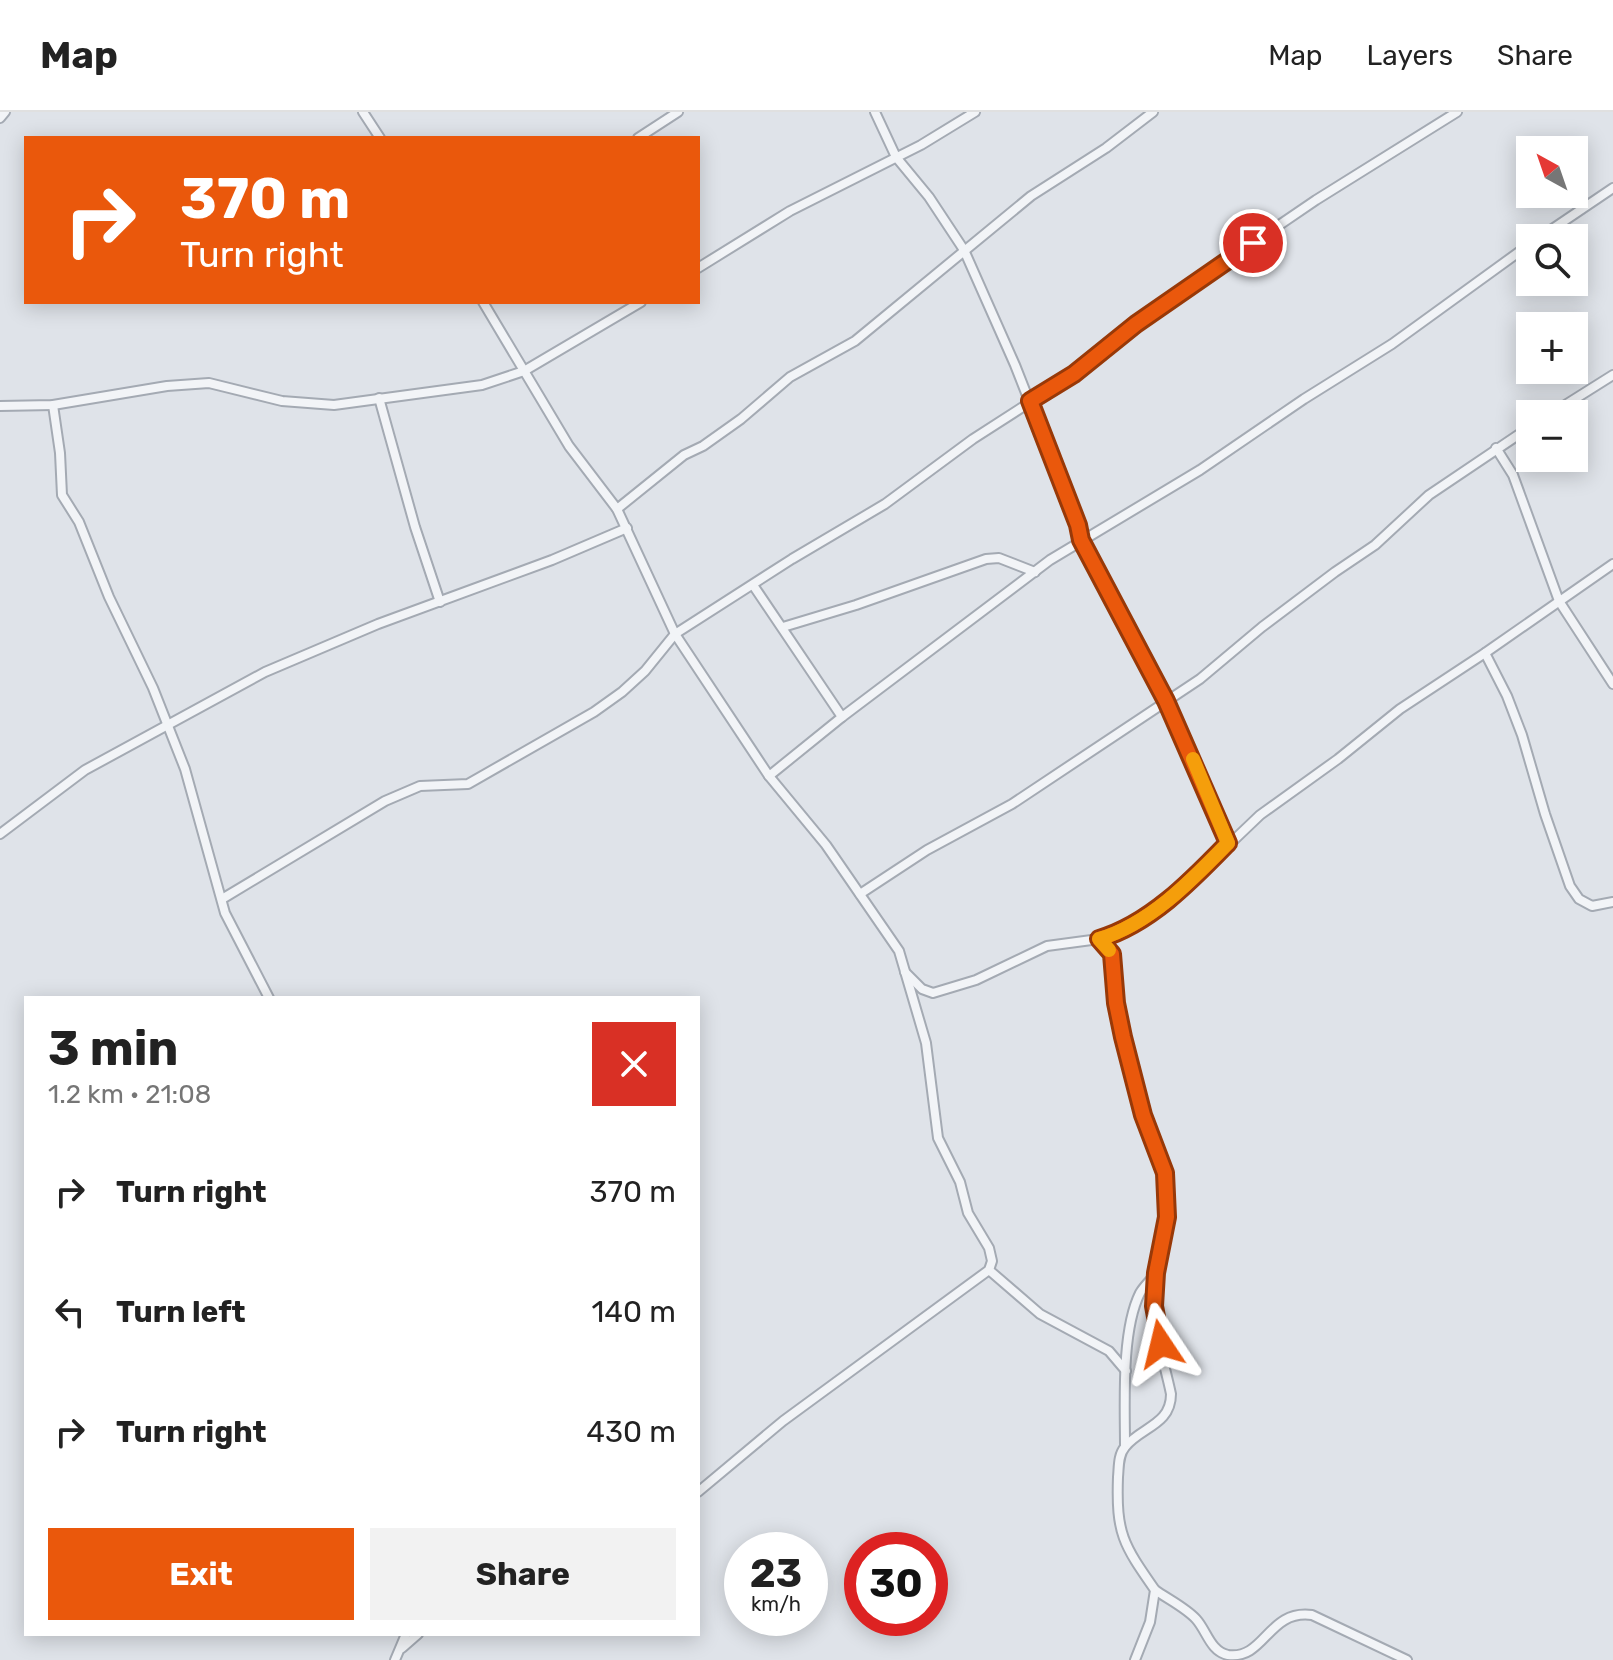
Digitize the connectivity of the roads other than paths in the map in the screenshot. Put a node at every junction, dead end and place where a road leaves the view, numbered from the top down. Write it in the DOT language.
graph roads {
  1 [pos="5,112"];
  2 [pos="363,112"];
  3 [pos="678,112"];
  4 [pos="875,112"];
  5 [pos="975,112"];
  6 [pos="1153,112"];
  7 [pos="1457,112"];
  8 [pos="0,118"];
  9 [pos="379,136"];
  10 [pos="641,136"];
  11 [pos="896,157"];
  12 [pos="1613,188"];
  13 [pos="1560,224"];
  14 [pos="964,250"];
  15 [pos="1516,254"];
  16 [pos="700,267"];
  17 [pos="484,304"];
  18 [pos="638,304"];
  19 [pos="524,371"];
  20 [pos="1613,375"];
  21 [pos="379,398"];
  22 [pos="1573,400"];
  23 [pos="1030,401"];
  24 [pos="53,405"];
  25 [pos="0,406"];
  26 [pos="1516,436"];
  27 [pos="1496,448"];
  28 [pos="617,509"];
  29 [pos="627,528"];
  30 [pos="1081,540"];
  31 [pos="1613,564"];
  32 [pos="1035,572"];
  33 [pos="753,585"];
  34 [pos="1559,601"];
  35 [pos="440,602"];
  36 [pos="783,627"];
  37 [pos="675,634"];
  38 [pos="1485,653"];
  39 [pos="1613,684"];
  40 [pos="1166,701"];
  41 [pos="842,717"];
  42 [pos="167,725"];
  43 [pos="769,776"];
  44 [pos="0,834"];
  45 [pos="1228,843"];
  46 [pos="860,894"];
  47 [pos="222,899"];
  48 [pos="1613,902"];
  49 [pos="1099,939"];
  50 [pos="904,971"];
  51 [pos="268,996"];
  52 [pos="989,1270"];
  53 [pos="1156,1273"];
  54 [pos="1126,1371"];
  55 [pos="1125,1446"];
  56 [pos="700,1490"];
  57 [pos="1155,1590"];
  58 [pos="405,1636"];
  59 [pos="416,1636"];
  60 [pos="402,1648"];
  61 [pos="395,1660"];
  62 [pos="1135,1660"];
  63 [pos="1407,1660"];
  1 -- 8 [label="street"];
  2 -- 9 [label="street"];
  3 -- 10 [label="street"];
  4 -- 11 [label="street"];
  5 -- 11 [label="street"];
  6 -- 14 [label="street"];
  7 -- 23 [label="street"];
  11 -- 14 [label="street"];
  11 -- 16 [label="street"];
  12 -- 13 [label="street"];
  14 -- 23 [label="street"];
  14 -- 28 [label="street"];
  15 -- 30 [label="street"];
  17 -- 19 [label="street"];
  18 -- 19 [label="street"];
  19 -- 21 [label="street"];
  19 -- 28 [label="street"];
  20 -- 22 [label="street"];
  21 -- 24 [label="street"];
  21 -- 35 [label="street"];
  23 -- 30 [label="street"];
  23 -- 33 [label="street"];
  24 -- 25 [label="street"];
  24 -- 42 [label="street"];
  26 -- 27 [label="street"];
  27 -- 34 [label="street"];
  27 -- 40 [label="street"];
  28 -- 29 [label="street"];
  29 -- 35 [label="street"];
  29 -- 37 [label="street"];
  30 -- 32 [label="street"];
  30 -- 40 [label="street"];
  31 -- 34 [label="street"];
  32 -- 36 [label="street"];
  32 -- 41 [label="street"];
  33 -- 36 [label="street"];
  33 -- 37 [label="street"];
  34 -- 38 [label="street"];
  34 -- 39 [label="street"];
  35 -- 42 [label="street"];
  36 -- 41 [label="street"];
  37 -- 43 [label="street"];
  37 -- 47 [label="street"];
  38 -- 45 [label="street"];
  38 -- 48 [label="street"];
  40 -- 45 [label="street"];
  40 -- 46 [label="street"];
  41 -- 43 [label="street"];
  42 -- 44 [label="street"];
  42 -- 47 [label="street"];
  43 -- 46 [label="street"];
  45 -- 49 [label="street"];
  46 -- 50 [label="street"];
  47 -- 51 [label="street"];
  49 -- 50 [label="street"];
  49 -- 53 [label="street"];
  50 -- 52 [label="street"];
  52 -- 54 [label="street"];
  52 -- 56 [label="street"];
  53 -- 54 [label="street"];
  53 -- 55 [label="street"];
  54 -- 55 [label="street"];
  55 -- 57 [label="street"];
  57 -- 62 [label="street"];
  57 -- 63 [label="street"];
  58 -- 60 [label="street"];
  59 -- 60 [label="street"];
  60 -- 61 [label="street"];
}
